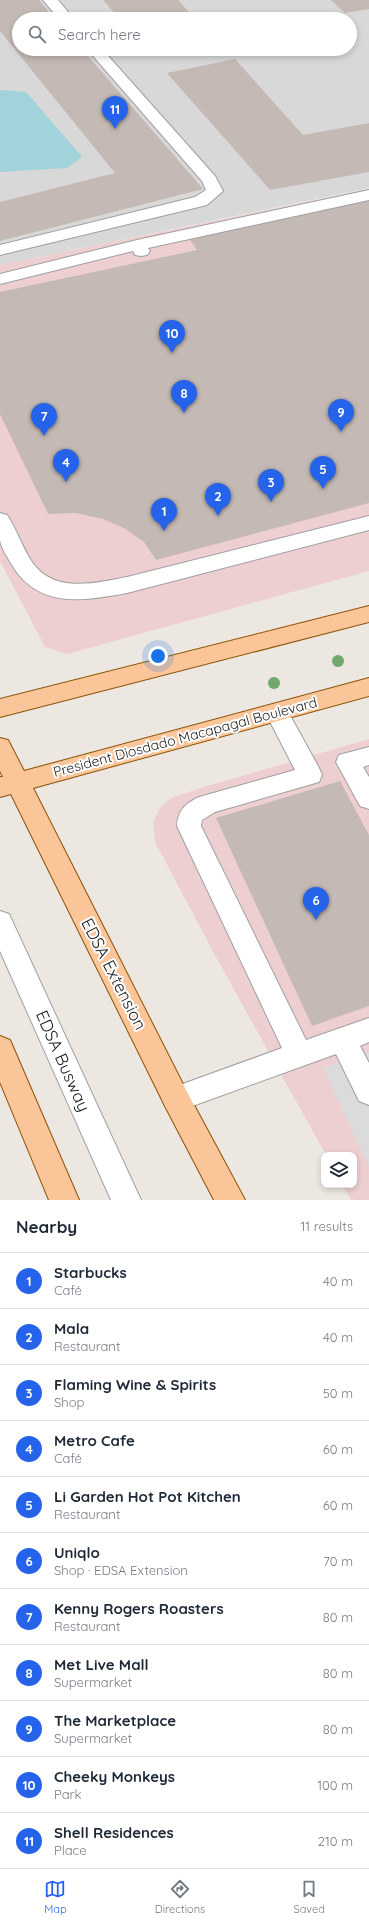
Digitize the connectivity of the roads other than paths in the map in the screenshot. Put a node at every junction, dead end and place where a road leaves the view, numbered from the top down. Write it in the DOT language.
graph roads {
  1 [pos="50,0"];
  2 [pos="61,12"];
  3 [pos="100,56"];
  4 [pos="369,195"];
  5 [pos="0,250"];
  6 [pos="0,279"];
  7 [pos="0,520"];
  8 [pos="369,524"];
  9 [pos="369,614"];
  10 [pos="369,687"];
  11 [pos="0,708"];
  12 [pos="277,712"];
  13 [pos="0,747"];
  14 [pos="359,759"];
  15 [pos="9,785"];
  16 [pos="369,799"];
  17 [pos="0,922"];
  18 [pos="369,1030"];
  19 [pos="343,1040"];
  20 [pos="0,1049"];
  21 [pos="299,1055"];
  22 [pos="369,1092"];
  23 [pos="176,1099"];
  24 [pos="64,1200"];
  25 [pos="126,1200"];
  26 [pos="230,1200"];
  1 -- 2 [label="lane"];
  3 -- 5 [label="lane"];
  4 -- 6 [label="lane"];
  7 -- 8 [label="lane"];
  9 -- 11 [label="main road"];
  10 -- 12 [label="main road, President Diosdado Macapagal Boulevard"];
  12 -- 15 [label="main road, President Diosdado Macapagal Boulevard"];
  12 -- 21 [label="lane"];
  13 -- 15 [label="main road, EDSA Extension"];
  14 -- 16 [label="lane"];
  15 -- 23 [label="main road, EDSA Extension"];
  17 -- 25 [label="lane, EDSA Busway"];
  18 -- 19 [label="lane"];
  19 -- 21 [label="lane"];
  19 -- 22 [label="lane"];
  20 -- 24 [label="main road"];
  21 -- 23 [label="lane"];
  23 -- 26 [label="main road, EDSA Extension"];
}
